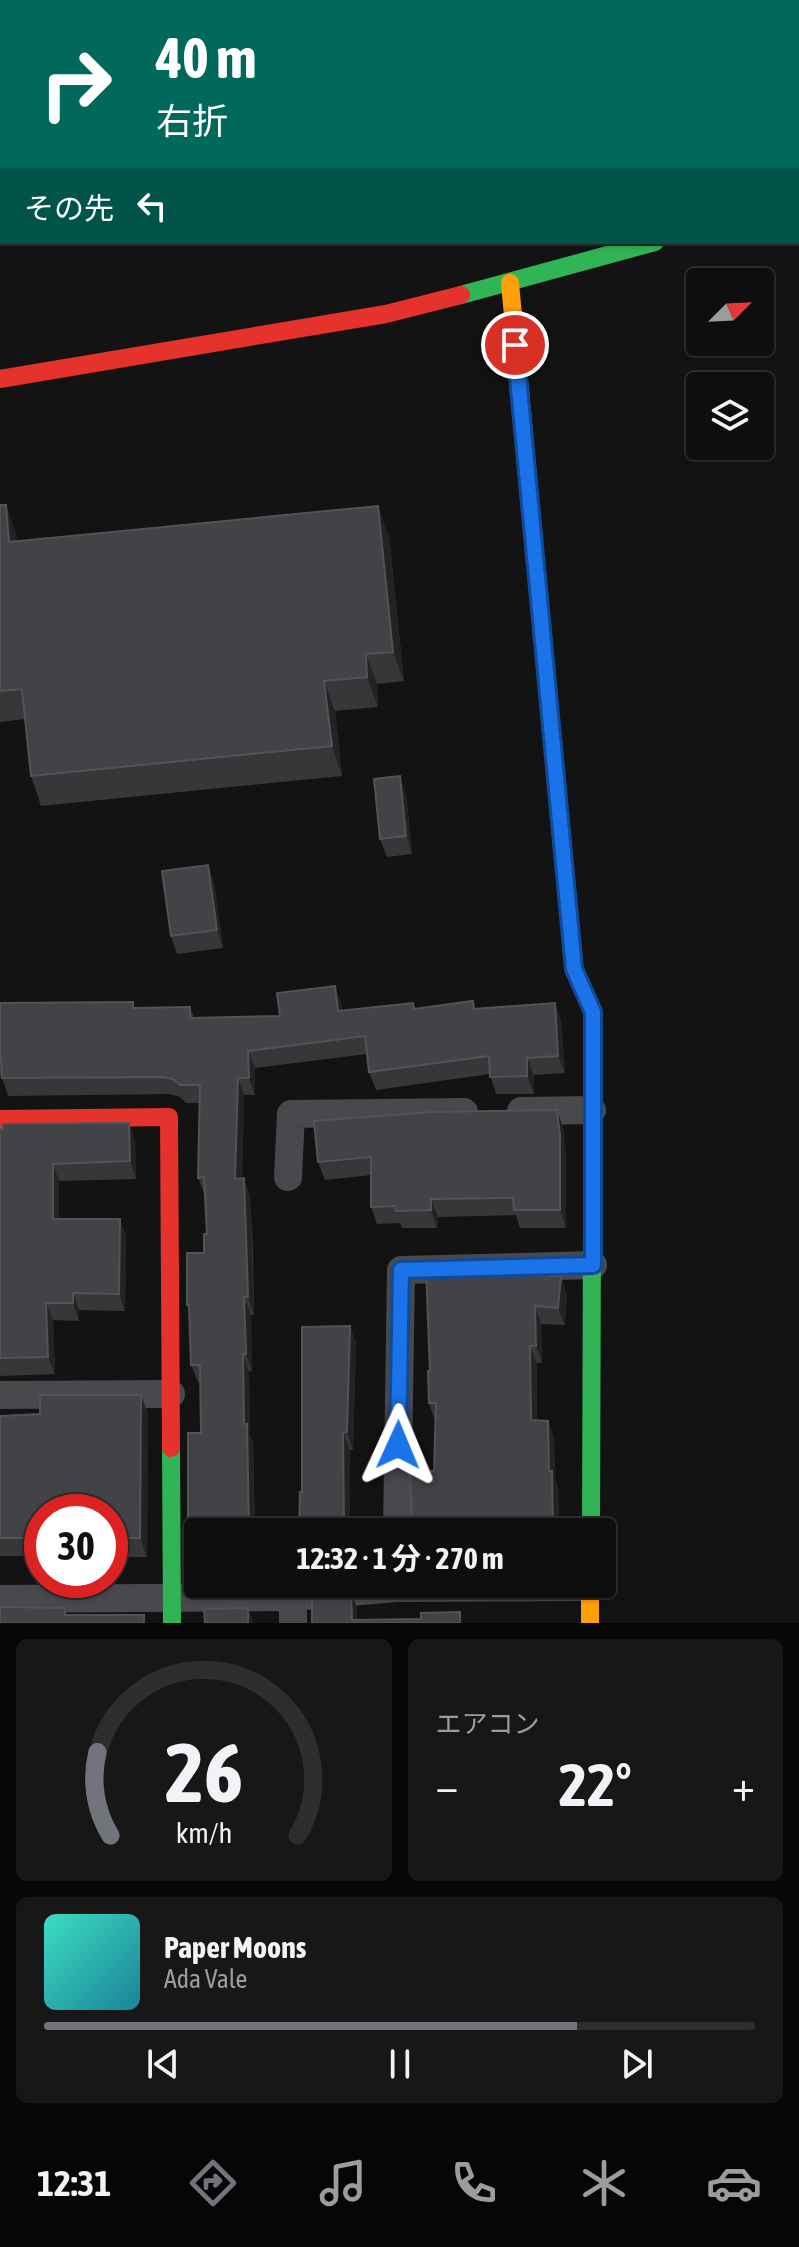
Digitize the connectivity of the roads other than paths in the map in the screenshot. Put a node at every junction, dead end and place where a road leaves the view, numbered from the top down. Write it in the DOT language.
graph roads {
  1 [pos="648,244"];
  2 [pos="510,283"];
  3 [pos="0,379"];
  4 [pos="592,1110"];
  5 [pos="0,1119"];
  6 [pos="288,1177"];
  7 [pos="593,1265"];
  8 [pos="171,1394"];
  9 [pos="0,1395"];
  10 [pos="397,1518"];
  11 [pos="591,1518"];
  12 [pos="344,1598"];
  13 [pos="590,1598"];
  14 [pos="0,1599"];
  15 [pos="172,1610"];
  16 [pos="293,1610"];
  17 [pos="590,1623"];
  1 -- 2 [label="street"];
  2 -- 3 [label="street"];
  2 -- 4 [label="street"];
  4 -- 6 [label="street"];
  4 -- 7 [label="street"];
  5 -- 8 [label="street"];
  7 -- 10 [label="street"];
  7 -- 11 [label="street"];
  8 -- 9 [label="street"];
  8 -- 15 [label="street"];
  12 -- 16 [label="street"];
  13 -- 17 [label="street"];
  14 -- 15 [label="street"];
  15 -- 16 [label="street"];
}
